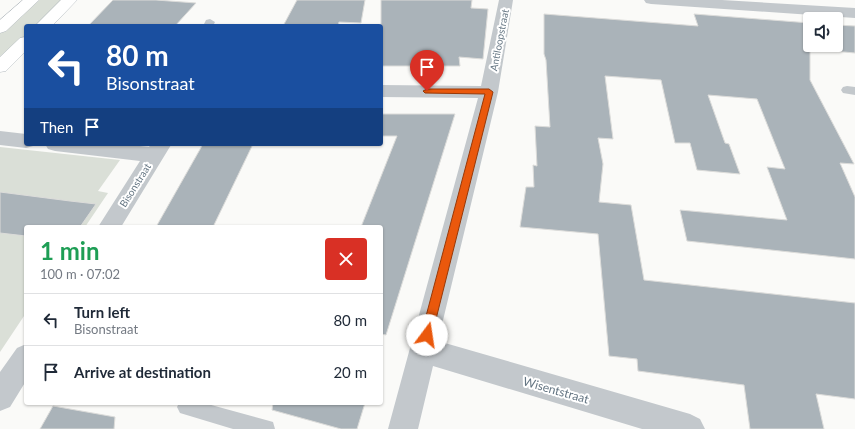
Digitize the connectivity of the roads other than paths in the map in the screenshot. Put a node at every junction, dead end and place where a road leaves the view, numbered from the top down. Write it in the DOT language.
graph roads {
  1 [pos="32,0"];
  2 [pos="70,0"];
  3 [pos="506,0"];
  4 [pos="651,0"];
  5 [pos="671,1"];
  6 [pos="855,14"];
  7 [pos="45,24"];
  8 [pos="0,28"];
  9 [pos="24,44"];
  10 [pos="0,67"];
  11 [pos="383,91"];
  12 [pos="489,92"];
  13 [pos="0,138"];
  14 [pos="24,141"];
  15 [pos="89,146"];
  16 [pos="158,150"];
  17 [pos="110,225"];
  18 [pos="423,350"];
  19 [pos="24,360"];
  20 [pos="0,398"];
  21 [pos="186,407"];
  22 [pos="266,429"];
  23 [pos="403,429"];
  24 [pos="690,429"];
  1 -- 8 [label="main road"];
  2 -- 7 [label="main road"];
  3 -- 12 [label="street, Antiloopstraat"];
  4 -- 5 [label="street"];
  5 -- 6 [label="street"];
  9 -- 10 [label="main road"];
  11 -- 12 [label="street"];
  12 -- 18 [label="street, Antiloopstraat"];
  13 -- 14 [label="street"];
  15 -- 16 [label="street"];
  16 -- 17 [label="street, Bisonstraat"];
  18 -- 23 [label="street, Antiloopstraat"];
  18 -- 24 [label="street, Wisentstraat"];
  19 -- 20 [label="street"];
  21 -- 22 [label="lane"];
}
